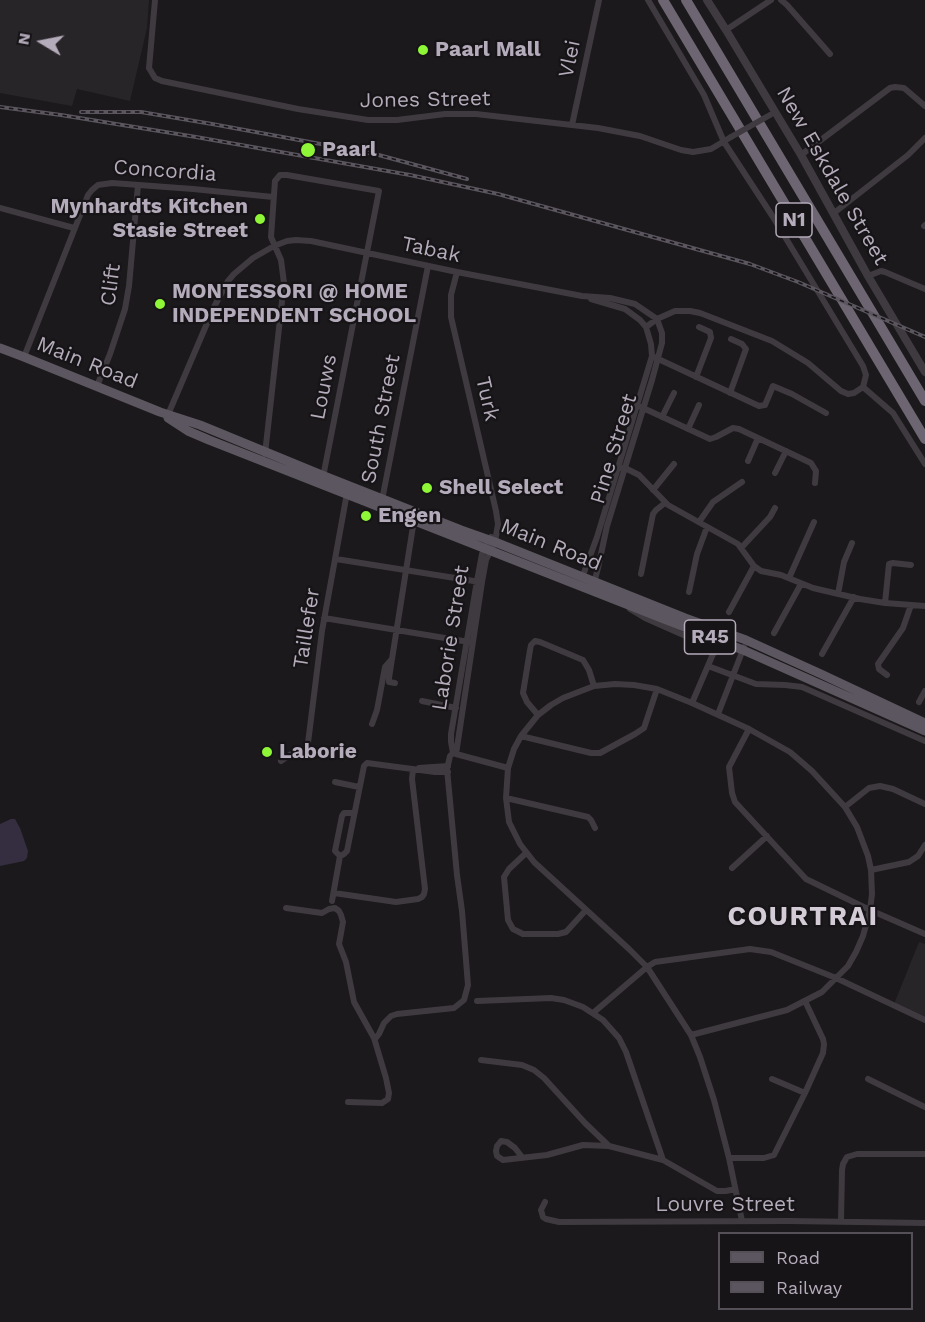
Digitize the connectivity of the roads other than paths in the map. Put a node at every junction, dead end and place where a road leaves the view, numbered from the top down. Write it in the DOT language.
graph roads {
  1 [pos="155,0"];
  2 [pos="600,0"];
  3 [pos="648,0"];
  4 [pos="663,0"];
  5 [pos="686,0"];
  6 [pos="706,0"];
  7 [pos="771,0"];
  8 [pos="781,0"];
  9 [pos="726,30"];
  10 [pos="830,54"];
  11 [pos="925,106"];
  12 [pos="772,113"];
  13 [pos="572,125"];
  14 [pos="925,138"];
  15 [pos="724,142"];
  16 [pos="801,155"];
  17 [pos="138,185"];
  18 [pos="273,197"];
  19 [pos="0,208"];
  20 [pos="834,213"];
  21 [pos="74,228"];
  22 [pos="274,246"];
  23 [pos="367,253"];
  24 [pos="428,266"];
  25 [pos="457,272"];
  26 [pos="868,276"];
  27 [pos="925,289"];
  28 [pos="582,296"];
  29 [pos="657,319"];
  30 [pos="646,327"];
  31 [pos="699,327"];
  32 [pos="731,339"];
  33 [pos="0,348"];
  34 [pos="24,357"];
  35 [pos="655,357"];
  36 [pos="925,372"];
  37 [pos="696,377"];
  38 [pos="97,386"];
  39 [pos="863,387"];
  40 [pos="674,393"];
  41 [pos="730,393"];
  42 [pos="925,400"];
  43 [pos="699,405"];
  44 [pos="641,406"];
  45 [pos="826,413"];
  46 [pos="165,414"];
  47 [pos="662,417"];
  48 [pos="688,429"];
  49 [pos="758,438"];
  50 [pos="925,439"];
  51 [pos="786,451"];
  52 [pos="265,457"];
  53 [pos="748,461"];
  54 [pos="674,464"];
  55 [pos="925,464"];
  56 [pos="621,468"];
  57 [pos="775,474"];
  58 [pos="323,480"];
  59 [pos="742,482"];
  60 [pos="815,483"];
  61 [pos="348,490"];
  62 [pos="653,490"];
  63 [pos="382,503"];
  64 [pos="666,503"];
  65 [pos="775,508"];
  66 [pos="414,520"];
  67 [pos="699,522"];
  68 [pos="814,522"];
  69 [pos="707,527"];
  70 [pos="491,542"];
  71 [pos="852,543"];
  72 [pos="742,547"];
  73 [pos="336,559"];
  74 [pos="911,565"];
  75 [pos="754,566"];
  76 [pos="406,570"];
  77 [pos="640,574"];
  78 [pos="789,578"];
  79 [pos="479,581"];
  80 [pos="581,581"];
  81 [pos="801,584"];
  82 [pos="593,585"];
  83 [pos="689,592"];
  84 [pos="838,594"];
  85 [pos="612,597"];
  86 [pos="855,597"];
  87 [pos="885,603"];
  88 [pos="911,605"];
  89 [pos="925,606"];
  90 [pos="729,612"];
  91 [pos="324,618"];
  92 [pos="397,630"];
  93 [pos="774,633"];
  94 [pos="727,638"];
  95 [pos="470,642"];
  96 [pos="745,645"];
  97 [pos="713,654"];
  98 [pos="822,654"];
  99 [pos="392,659"];
  100 [pos="708,666"];
  101 [pos="887,675"];
  102 [pos="733,676"];
  103 [pos="395,683"];
  104 [pos="594,686"];
  105 [pos="657,689"];
  106 [pos="925,692"];
  107 [pos="422,701"];
  108 [pos="919,702"];
  109 [pos="692,703"];
  110 [pos="459,705"];
  111 [pos="718,714"];
  112 [pos="538,716"];
  113 [pos="925,723"];
  114 [pos="372,724"];
  115 [pos="749,729"];
  116 [pos="925,731"];
  117 [pos="522,736"];
  118 [pos="925,741"];
  119 [pos="454,753"];
  120 [pos="281,761"];
  121 [pos="508,768"];
  122 [pos="413,769"];
  123 [pos="448,769"];
  124 [pos="334,782"];
  125 [pos="359,787"];
  126 [pos="506,798"];
  127 [pos="925,804"];
  128 [pos="845,807"];
  129 [pos="353,813"];
  130 [pos="595,828"];
  131 [pos="767,836"];
  132 [pos="925,845"];
  133 [pos="526,853"];
  134 [pos="340,856"];
  135 [pos="732,868"];
  136 [pos="871,870"];
  137 [pos="334,893"];
  138 [pos="332,901"];
  139 [pos="286,908"];
  140 [pos="586,910"];
  141 [pos="870,910"];
  142 [pos="925,934"];
  143 [pos="647,967"];
  144 [pos="836,978"];
  145 [pos="477,1001"];
  146 [pos="805,1001"];
  147 [pos="593,1013"];
  148 [pos="925,1020"];
  149 [pos="691,1035"];
  150 [pos="375,1039"];
  151 [pos="481,1060"];
  152 [pos="772,1079"];
  153 [pos="868,1079"];
  154 [pos="805,1093"];
  155 [pos="348,1102"];
  156 [pos="925,1107"];
  157 [pos="609,1146"];
  158 [pos="925,1154"];
  159 [pos="522,1157"];
  160 [pos="729,1158"];
  161 [pos="663,1160"];
  162 [pos="735,1189"];
  163 [pos="545,1202"];
  164 [pos="742,1221"];
  165 [pos="841,1221"];
  166 [pos="925,1223"];
  1 -- 13 [label="street, Jones Street"];
  2 -- 13 [label="street, Vlei"];
  3 -- 15 [label="street"];
  4 -- 50 [label="highway, N1"];
  5 -- 42 [label="highway, N1"];
  6 -- 9 [label="street, New Eskdale Street"];
  7 -- 9 [label="street"];
  8 -- 10 [label="street"];
  9 -- 12 [label="street, New Eskdale Street"];
  11 -- 16 [label="street"];
  12 -- 15 [label="street, Jones Street, bridge"];
  12 -- 16 [label="street, New Eskdale Street"];
  13 -- 15 [label="street, Jones Street"];
  14 -- 20 [label="street"];
  15 -- 39 [label="street"];
  16 -- 20 [label="street, New Eskdale Street"];
  17 -- 18 [label="street, Concordia"];
  17 -- 21 [label="street, Concordia"];
  17 -- 38 [label="street, Clift"];
  18 -- 22 [label="street"];
  18 -- 23 [label="street, Louws"];
  19 -- 21 [label="street"];
  20 -- 26 [label="street, New Eskdale Street"];
  21 -- 34 [label="street, Concordia"];
  22 -- 23 [label="street, Tabak"];
  22 -- 46 [label="street, Tabak"];
  22 -- 52 [label="street"];
  23 -- 24 [label="street, Tabak"];
  23 -- 58 [label="street, Louws"];
  24 -- 25 [label="street, Tabak"];
  24 -- 63 [label="street, South Street"];
  25 -- 28 [label="street, Tabak"];
  25 -- 70 [label="street, Turk"];
  26 -- 27 [label="street"];
  26 -- 36 [label="street, New Eskdale Street"];
  28 -- 29 [label="street, Tabak"];
  28 -- 30 [label="street, Tabak"];
  29 -- 30 [label="street"];
  29 -- 35 [label="street, Pine Street"];
  29 -- 39 [label="street"];
  30 -- 35 [label="street, Pine Street"];
  31 -- 37 [label="street"];
  32 -- 41 [label="street"];
  33 -- 34 [label="main road, Main Road / R45"];
  34 -- 38 [label="main road, Main Road / R45"];
  35 -- 37 [label="street"];
  35 -- 44 [label="street, Pine Street"];
  37 -- 41 [label="street"];
  38 -- 46 [label="main road, Main Road / R45"];
  39 -- 55 [label="street"];
  40 -- 47 [label="street"];
  41 -- 45 [label="street"];
  43 -- 48 [label="street"];
  44 -- 47 [label="street"];
  44 -- 56 [label="street, Pine Street"];
  46 -- 52 [label="main road, Main Road / R45"];
  47 -- 48 [label="street"];
  48 -- 49 [label="street"];
  49 -- 51 [label="street"];
  49 -- 53 [label="street"];
  51 -- 57 [label="street"];
  51 -- 60 [label="street"];
  52 -- 58 [label="main road, Main Road / R45"];
  54 -- 62 [label="street"];
  56 -- 62 [label="street"];
  56 -- 80 [label="street, Pine Street"];
  56 -- 82 [label="street, Pine Street"];
  58 -- 61 [label="main road, Main Road / R45"];
  59 -- 67 [label="street"];
  61 -- 63 [label="main road, Main Road / R45"];
  61 -- 73 [label="street, Taillefer"];
  62 -- 64 [label="street"];
  63 -- 66 [label="main road, Main Road / R45"];
  63 -- 70 [label="main road, Main Road / R45"];
  64 -- 67 [label="street"];
  64 -- 77 [label="street"];
  65 -- 72 [label="street"];
  66 -- 70 [label="main road, Main Road / R45"];
  66 -- 76 [label="street"];
  67 -- 69 [label="street"];
  68 -- 78 [label="street"];
  69 -- 72 [label="street"];
  69 -- 83 [label="street"];
  70 -- 79 [label="street, Laborie Street"];
  70 -- 80 [label="main road, Main Road / R45"];
  71 -- 84 [label="street"];
  72 -- 75 [label="street"];
  73 -- 76 [label="street"];
  73 -- 91 [label="street, Taillefer"];
  74 -- 87 [label="street"];
  75 -- 78 [label="street"];
  75 -- 90 [label="street"];
  76 -- 79 [label="street"];
  76 -- 92 [label="street"];
  78 -- 81 [label="street"];
  79 -- 95 [label="street, Laborie Street"];
  80 -- 82 [label="main road, Main Road / R45"];
  81 -- 84 [label="street"];
  81 -- 93 [label="street"];
  82 -- 85 [label="main road, Main Road / R45"];
  82 -- 94 [label="main road, Main Road / R45"];
  84 -- 86 [label="street"];
  85 -- 94 [label="main road, Main Road / R45"];
  85 -- 97 [label="street, Main Road"];
  86 -- 87 [label="street"];
  86 -- 98 [label="street"];
  87 -- 88 [label="street"];
  88 -- 89 [label="street"];
  88 -- 101 [label="street"];
  91 -- 92 [label="street"];
  91 -- 120 [label="street, Taillefer"];
  92 -- 95 [label="street"];
  92 -- 99 [label="street"];
  94 -- 96 [label="main road, Main Road / R45"];
  94 -- 97 [label="street"];
  95 -- 110 [label="street, Laborie Street"];
  96 -- 102 [label="street"];
  96 -- 113 [label="main road, Main Road / R45"];
  96 -- 116 [label="main road, Main Road / R45"];
  97 -- 100 [label="street"];
  99 -- 103 [label="street"];
  99 -- 114 [label="street"];
  100 -- 102 [label="street"];
  100 -- 109 [label="street"];
  102 -- 111 [label="street"];
  102 -- 118 [label="street"];
  104 -- 105 [label="street"];
  104 -- 112 [label="street"];
  104 -- 112 [label="street"];
  105 -- 109 [label="street"];
  105 -- 117 [label="street"];
  106 -- 108 [label="street"];
  107 -- 110 [label="street"];
  109 -- 111 [label="street"];
  110 -- 119 [label="street, Laborie Street"];
  111 -- 115 [label="street"];
  112 -- 117 [label="street"];
  115 -- 128 [label="street"];
  115 -- 131 [label="street"];
  117 -- 121 [label="street"];
  119 -- 121 [label="street"];
  119 -- 123 [label="street, Laborie Street"];
  121 -- 126 [label="street"];
  122 -- 123 [label="street"];
  122 -- 125 [label="street"];
  122 -- 137 [label="street"];
  123 -- 150 [label="street, Laborie Street"];
  124 -- 125 [label="street"];
  125 -- 129 [label="street"];
  126 -- 130 [label="street"];
  126 -- 133 [label="street"];
  127 -- 128 [label="street"];
  128 -- 136 [label="street"];
  129 -- 134 [label="street"];
  129 -- 134 [label="street"];
  131 -- 135 [label="street"];
  131 -- 141 [label="street"];
  132 -- 136 [label="street"];
  133 -- 140 [label="street"];
  133 -- 140 [label="street"];
  134 -- 137 [label="street"];
  136 -- 141 [label="street"];
  137 -- 138 [label="street"];
  139 -- 150 [label="street"];
  140 -- 143 [label="street"];
  141 -- 142 [label="street"];
  141 -- 144 [label="street"];
  143 -- 144 [label="street"];
  143 -- 147 [label="street"];
  143 -- 149 [label="street"];
  144 -- 146 [label="street"];
  144 -- 148 [label="street"];
  145 -- 147 [label="street"];
  146 -- 149 [label="street"];
  146 -- 154 [label="street"];
  147 -- 161 [label="street"];
  149 -- 160 [label="street"];
  150 -- 155 [label="street"];
  151 -- 157 [label="street"];
  152 -- 154 [label="street"];
  153 -- 156 [label="street"];
  154 -- 160 [label="street"];
  157 -- 159 [label="street"];
  157 -- 161 [label="street"];
  158 -- 165 [label="street"];
  160 -- 162 [label="street"];
  161 -- 162 [label="street"];
  162 -- 164 [label="street"];
  163 -- 164 [label="street, Louvre Street"];
  164 -- 165 [label="street, Louvre Street"];
  165 -- 166 [label="street, Louvre Street"];
}
